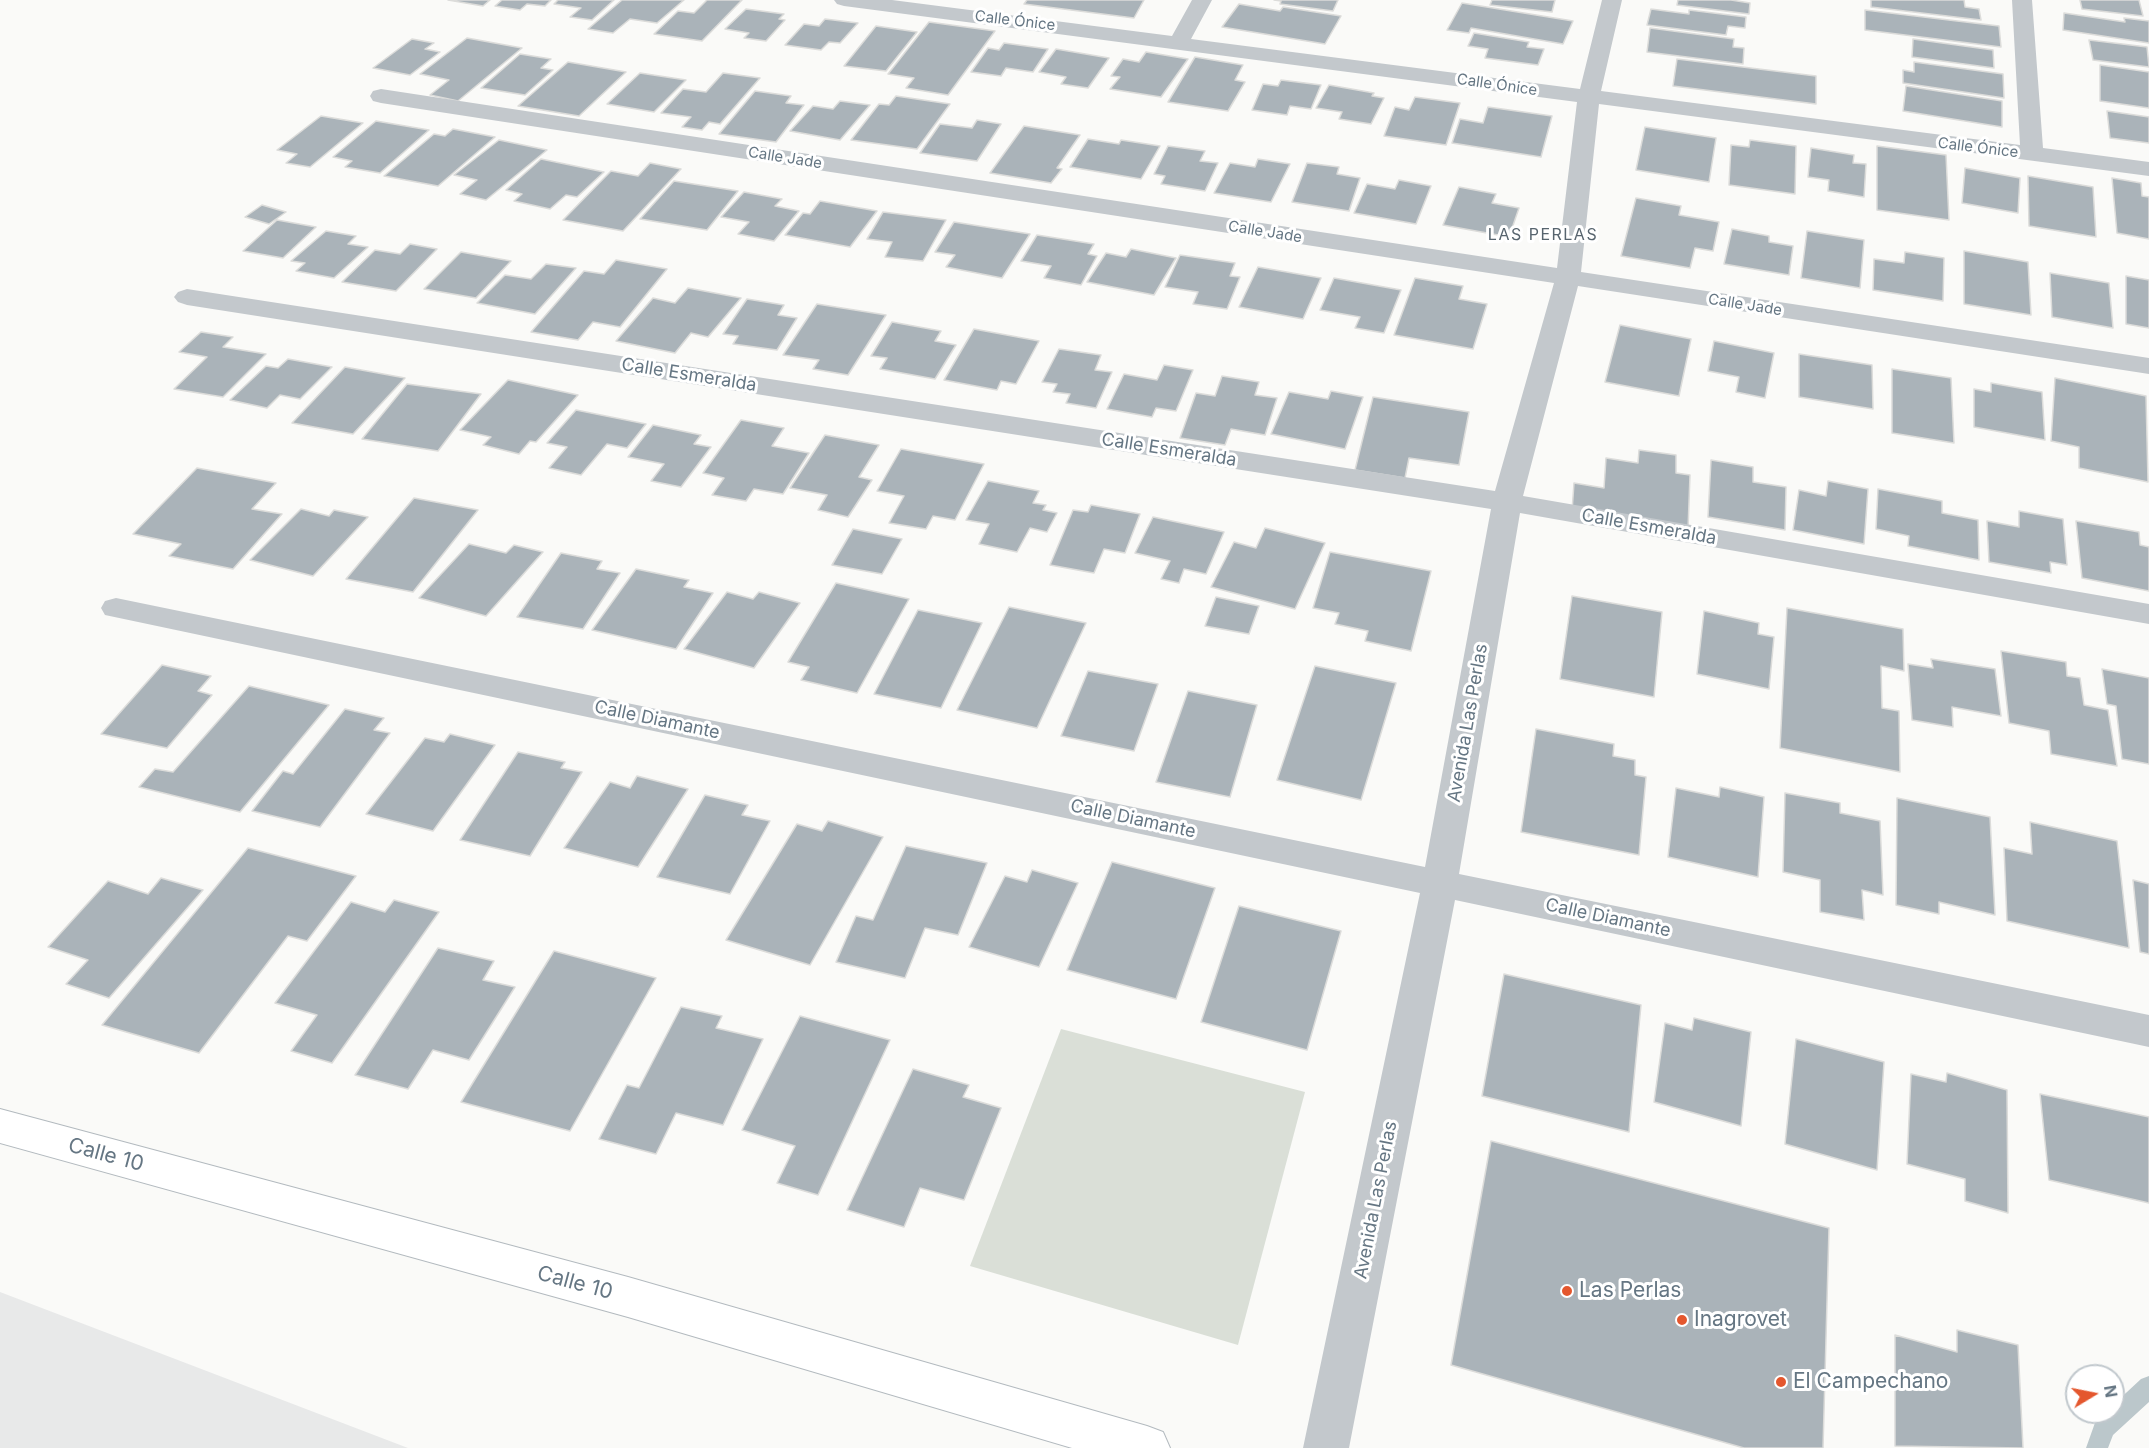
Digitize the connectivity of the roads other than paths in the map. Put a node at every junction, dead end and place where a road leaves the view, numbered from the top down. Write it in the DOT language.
graph roads {
  1 [pos="844,0"];
  2 [pos="1202,0"];
  3 [pos="1612,0"];
  4 [pos="2022,0"];
  5 [pos="1179,42"];
  6 [pos="381,96"];
  7 [pos="1589,97"];
  8 [pos="2032,155"];
  9 [pos="2149,169"];
  10 [pos="1568,278"];
  11 [pos="187,297"];
  12 [pos="2149,366"];
  13 [pos="1507,502"];
  14 [pos="116,608"];
  15 [pos="2149,614"];
  16 [pos="1440,883"];
  17 [pos="2149,1031"];
  18 [pos="0,1126"];
  19 [pos="1147,1448"];
  20 [pos="1326,1448"];
  1 -- 5 [label="street, Calle Ónice"];
  2 -- 5 [label="street"];
  3 -- 7 [label="street, Avenida Las Perlas"];
  4 -- 8 [label="street"];
  5 -- 7 [label="street, Calle Ónice"];
  6 -- 10 [label="street, Calle Jade"];
  7 -- 8 [label="street, Calle Ónice"];
  7 -- 10 [label="street, Avenida Las Perlas"];
  8 -- 9 [label="street, Calle Ónice"];
  10 -- 12 [label="street, Calle Jade"];
  10 -- 13 [label="street, Avenida Las Perlas"];
  11 -- 13 [label="street, Calle Esmeralda"];
  13 -- 15 [label="street, Calle Esmeralda"];
  13 -- 16 [label="street, Avenida Las Perlas"];
  14 -- 16 [label="street, Calle Diamante"];
  16 -- 17 [label="street, Calle Diamante"];
  16 -- 20 [label="street, Avenida Las Perlas"];
  18 -- 19 [label="main road, Calle 10"];
}
